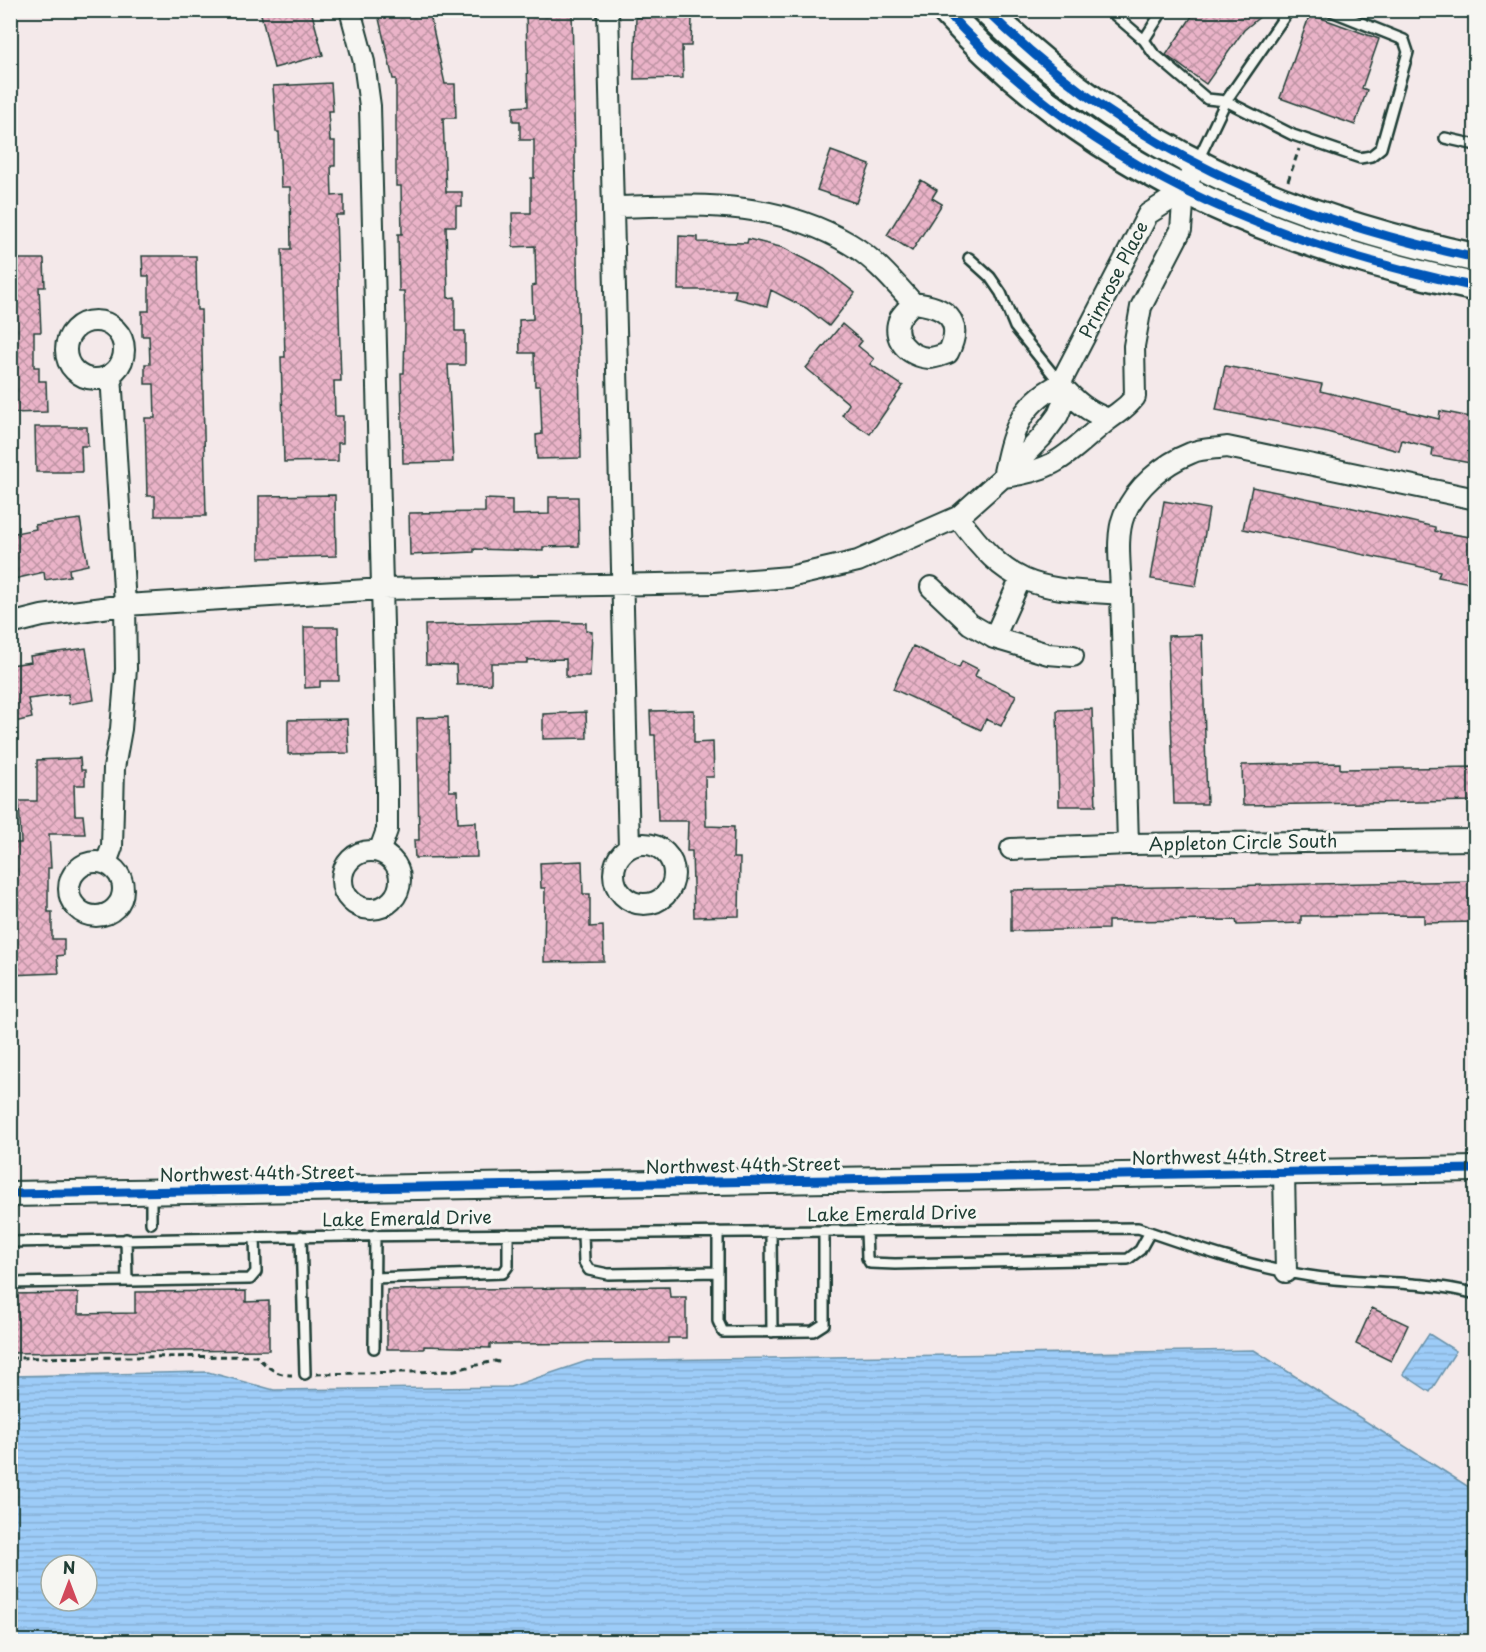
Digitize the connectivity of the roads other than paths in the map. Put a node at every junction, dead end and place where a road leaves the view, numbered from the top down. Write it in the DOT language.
graph roads {
  1 [pos="350,10"];
  2 [pos="608,10"];
  3 [pos="945,10"];
  4 [pos="986,10"];
  5 [pos="1109,10"];
  6 [pos="1162,10"];
  7 [pos="1289,10"];
  8 [pos="1329,10"];
  9 [pos="1144,40"];
  10 [pos="1226,101"];
  11 [pos="1445,138"];
  12 [pos="1476,145"];
  13 [pos="1196,165"];
  14 [pos="1184,191"];
  15 [pos="614,207"];
  16 [pos="969,258"];
  17 [pos="1476,258"];
  18 [pos="1476,287"];
  19 [pos="913,303"];
  20 [pos="111,374"];
  21 [pos="1060,384"];
  22 [pos="1109,419"];
  23 [pos="1003,477"];
  24 [pos="1476,499"];
  25 [pos="958,517"];
  26 [pos="1022,578"];
  27 [pos="623,585"];
  28 [pos="931,587"];
  29 [pos="383,589"];
  30 [pos="1121,594"];
  31 [pos="124,604"];
  32 [pos="10,624"];
  33 [pos="994,638"];
  34 [pos="1073,656"];
  35 [pos="1476,840"];
  36 [pos="1128,844"];
  37 [pos="629,848"];
  38 [pos="1011,849"];
  39 [pos="379,852"];
  40 [pos="106,864"];
  41 [pos="1476,1169"];
  42 [pos="1284,1173"];
  43 [pos="151,1192"];
  44 [pos="10,1194"];
  45 [pos="151,1223"];
  46 [pos="824,1231"];
  47 [pos="866,1231"];
  48 [pos="718,1232"];
  49 [pos="771,1232"];
  50 [pos="1150,1232"];
  51 [pos="583,1233"];
  52 [pos="508,1234"];
  53 [pos="375,1235"];
  54 [pos="302,1236"];
  55 [pos="255,1237"];
  56 [pos="126,1239"];
  57 [pos="10,1242"];
  58 [pos="718,1272"];
  59 [pos="1286,1272"];
  60 [pos="375,1278"];
  61 [pos="127,1280"];
  62 [pos="10,1282"];
  63 [pos="1476,1294"];
  64 [pos="772,1332"];
  65 [pos="374,1348"];
  66 [pos="305,1374"];
  1 -- 29 [label="street"];
  2 -- 15 [label="street"];
  3 -- 14 [label="main road"];
  4 -- 13 [label="main road"];
  5 -- 9 [label="lane"];
  6 -- 9 [label="lane"];
  7 -- 10 [label="lane"];
  8 -- 10 [label="lane"];
  9 -- 10 [label="lane"];
  10 -- 13 [label="lane"];
  11 -- 12 [label="lane"];
  13 -- 14 [label="street"];
  13 -- 17 [label="main road"];
  14 -- 18 [label="main road"];
  14 -- 21 [label="street, Primrose Place"];
  14 -- 22 [label="street, Primrose Place"];
  15 -- 19 [label="street"];
  15 -- 27 [label="street"];
  16 -- 21 [label="lane"];
  20 -- 31 [label="street"];
  21 -- 22 [label="street"];
  21 -- 23 [label="street"];
  21 -- 23 [label="street"];
  22 -- 23 [label="street, Primrose Place"];
  23 -- 25 [label="street"];
  24 -- 30 [label="street"];
  25 -- 26 [label="street"];
  25 -- 27 [label="street"];
  26 -- 30 [label="street"];
  26 -- 33 [label="street"];
  27 -- 29 [label="street"];
  27 -- 37 [label="street"];
  28 -- 33 [label="street"];
  29 -- 31 [label="street"];
  29 -- 39 [label="street"];
  30 -- 36 [label="street"];
  31 -- 32 [label="street"];
  31 -- 40 [label="street"];
  33 -- 34 [label="street"];
  35 -- 36 [label="street, Appleton Circle South"];
  36 -- 38 [label="street, Appleton Circle South"];
  41 -- 42 [label="street, Northwest 44th Street"];
  42 -- 43 [label="street, Northwest 44th Street"];
  42 -- 59 [label="street"];
  43 -- 44 [label="street, Northwest 44th Street"];
  43 -- 45 [label="lane"];
  46 -- 47 [label="lane, Lake Emerald Drive"];
  46 -- 49 [label="lane, Lake Emerald Drive"];
  46 -- 64 [label="lane"];
  47 -- 50 [label="lane, Lake Emerald Drive"];
  47 -- 50 [label="lane"];
  48 -- 49 [label="lane, Lake Emerald Drive"];
  48 -- 51 [label="lane, Lake Emerald Drive"];
  48 -- 58 [label="lane"];
  49 -- 64 [label="lane"];
  50 -- 59 [label="lane, Lake Emerald Drive"];
  51 -- 52 [label="lane, Lake Emerald Drive"];
  51 -- 58 [label="lane"];
  52 -- 53 [label="lane, Lake Emerald Drive"];
  52 -- 60 [label="lane"];
  53 -- 54 [label="lane, Lake Emerald Drive"];
  53 -- 60 [label="lane"];
  54 -- 55 [label="lane, Lake Emerald Drive"];
  54 -- 66 [label="lane, Lake Emerald Drive"];
  55 -- 56 [label="lane, Lake Emerald Drive"];
  55 -- 61 [label="lane"];
  56 -- 57 [label="lane, Lake Emerald Drive"];
  56 -- 61 [label="lane"];
  58 -- 64 [label="lane"];
  59 -- 63 [label="lane, Lake Emerald Drive"];
  60 -- 65 [label="lane"];
  61 -- 62 [label="lane"];
}
